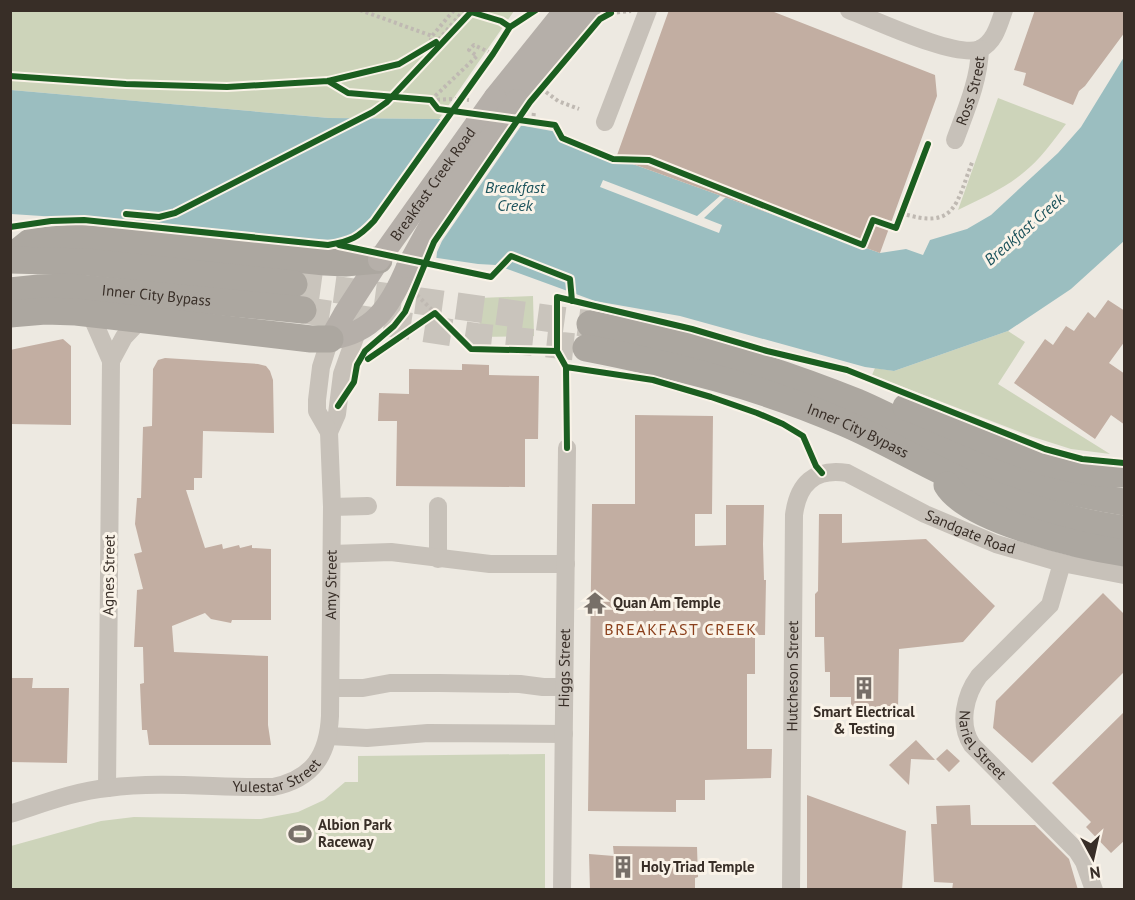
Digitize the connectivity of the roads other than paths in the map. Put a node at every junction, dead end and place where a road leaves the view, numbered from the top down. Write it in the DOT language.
graph roads {
  1 [pos="565,10"];
  2 [pos="633,10"];
  3 [pos="648,10"];
  4 [pos="849,10"];
  5 [pos="1004,10"];
  6 [pos="602,13"];
  7 [pos="636,38"];
  8 [pos="980,49"];
  9 [pos="605,122"];
  10 [pos="955,140"];
  11 [pos="10,259"];
  12 [pos="379,260"];
  13 [pos="294,284"];
  14 [pos="10,291"];
  15 [pos="303,310"];
  16 [pos="90,313"];
  17 [pos="10,314"];
  18 [pos="141,319"];
  19 [pos="357,332"];
  20 [pos="330,339"];
  21 [pos="111,361"];
  22 [pos="855,401"];
  23 [pos="328,432"];
  24 [pos="567,448"];
  25 [pos="938,469"];
  26 [pos="822,473"];
  27 [pos="1125,474"];
  28 [pos="1125,502"];
  29 [pos="368,506"];
  30 [pos="438,506"];
  31 [pos="332,507"];
  32 [pos="1125,529"];
  33 [pos="1125,553"];
  34 [pos="332,554"];
  35 [pos="438,559"];
  36 [pos="1062,563"];
  37 [pos="567,564"];
  38 [pos="1125,575"];
  39 [pos="565,687"];
  40 [pos="331,688"];
  41 [pos="564,734"];
  42 [pos="329,736"];
  43 [pos="107,788"];
  44 [pos="10,814"];
  45 [pos="562,890"];
  46 [pos="791,890"];
  47 [pos="1094,890"];
  1 -- 12 [label="main road, Breakfast Creek Road, bridge"];
  2 -- 7 [label="street"];
  3 -- 7 [label="street"];
  4 -- 8 [label="street"];
  5 -- 8 [label="street, Ross Street"];
  6 -- 19 [label="main road, Breakfast Creek Road, bridge"];
  7 -- 9 [label="street"];
  8 -- 10 [label="street, Ross Street"];
  11 -- 12 [label="highway"];
  11 -- 13 [label="highway, Inner City Bypass"];
  12 -- 20 [label="main road, Breakfast Creek Road"];
  14 -- 15 [label="highway, Inner City Bypass"];
  16 -- 17 [label="highway"];
  16 -- 18 [label="highway"];
  16 -- 21 [label="street, Agnes Street"];
  18 -- 20 [label="highway"];
  18 -- 21 [label="street, Agnes Street"];
  19 -- 20 [label="main road, Breakfast Creek Road"];
  19 -- 23 [label="street, Amy Street"];
  20 -- 23 [label="street, Amy Street"];
  21 -- 43 [label="street, Agnes Street"];
  22 -- 25 [label="highway, Inner City Bypass"];
  22 -- 27 [label="highway"];
  22 -- 28 [label="highway, Inner City Bypass"];
  23 -- 31 [label="street, Amy Street"];
  24 -- 37 [label="street, Higgs Street"];
  25 -- 32 [label="highway, Inner City Bypass"];
  25 -- 33 [label="highway"];
  26 -- 36 [label="street, Sandgate Road"];
  26 -- 46 [label="street, Hutcheson Street"];
  29 -- 31 [label="street"];
  30 -- 35 [label="street"];
  31 -- 34 [label="street, Amy Street"];
  34 -- 35 [label="street"];
  34 -- 40 [label="street, Amy Street"];
  35 -- 37 [label="street"];
  36 -- 38 [label="street, Sandgate Road"];
  36 -- 47 [label="street, Nariel Street"];
  37 -- 39 [label="street, Higgs Street"];
  39 -- 40 [label="street"];
  39 -- 41 [label="street, Higgs Street"];
  40 -- 42 [label="street, Amy Street"];
  41 -- 42 [label="street, Yulestar Street"];
  41 -- 45 [label="street, Higgs Street"];
  42 -- 43 [label="street, Yulestar Street"];
  43 -- 44 [label="street, Yulestar Street"];
}
